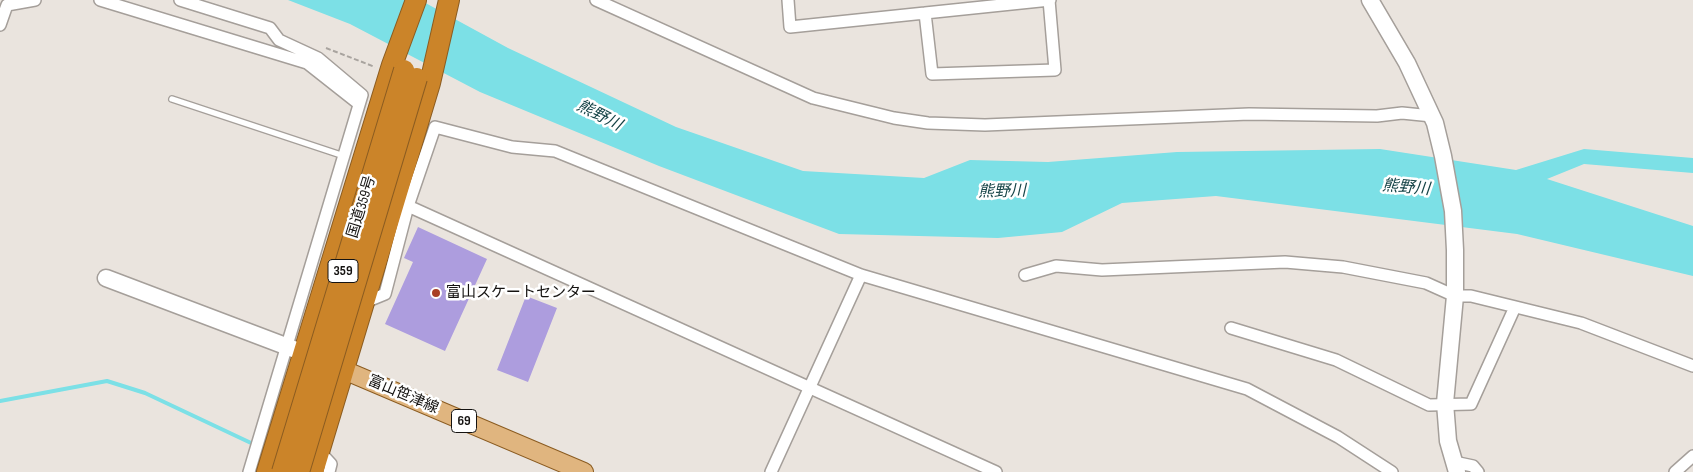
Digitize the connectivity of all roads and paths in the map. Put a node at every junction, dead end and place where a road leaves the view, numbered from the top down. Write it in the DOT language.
graph roads {
  1 [pos="35,0"];
  2 [pos="100,0"];
  3 [pos="180,0"];
  4 [pos="416,0"];
  5 [pos="425,0"];
  6 [pos="440,0"];
  7 [pos="450,0"];
  8 [pos="596,0"];
  9 [pos="788,0"];
  10 [pos="1050,0"];
  11 [pos="1370,0"];
  12 [pos="925,13"];
  13 [pos="0,25"];
  14 [pos="323,47"];
  15 [pos="384,66"];
  16 [pos="172,99"];
  17 [pos="359,104"];
  18 [pos="1434,120"];
  19 [pos="344,156"];
  20 [pos="408,206"];
  21 [pos="861,275"];
  22 [pos="1025,275"];
  23 [pos="106,278"];
  24 [pos="1455,292"];
  25 [pos="363,303"];
  26 [pos="1515,307"];
  27 [pos="1232,328"];
  28 [pos="296,350"];
  29 [pos="1692,365"];
  30 [pos="343,370"];
  31 [pos="808,388"];
  32 [pos="1445,403"];
  33 [pos="1693,456"];
  34 [pos="315,466"];
  35 [pos="1455,467"];
  36 [pos="249,472"];
  37 [pos="267,472"];
  38 [pos="282,472"];
  39 [pos="584,472"];
  40 [pos="771,472"];
  41 [pos="996,472"];
  42 [pos="1392,472"];
  43 [pos="1478,472"];
  44 [pos="1675,472"];
  1 -- 13 [label="street"];
  2 -- 17 [label="street"];
  3 -- 17 [label="street"];
  4 -- 15 [label="highway"];
  5 -- 38 [label="highway, 国道359号 / 359, bridge"];
  6 -- 34 [label="highway, 国道359号 / 359, bridge"];
  7 -- 25 [label="highway"];
  8 -- 18 [label="street"];
  9 -- 12 [label="street"];
  10 -- 12 [label="street"];
  10 -- 12 [label="street"];
  11 -- 18 [label="street"];
  14 -- 15 [label="path"];
  15 -- 28 [label="highway"];
  16 -- 19 [label="lane"];
  17 -- 19 [label="street"];
  18 -- 24 [label="street"];
  19 -- 28 [label="street"];
  20 -- 21 [label="street"];
  20 -- 25 [label="street"];
  20 -- 31 [label="street"];
  21 -- 31 [label="street"];
  21 -- 42 [label="street"];
  22 -- 24 [label="street"];
  23 -- 28 [label="street"];
  24 -- 26 [label="street"];
  24 -- 32 [label="street"];
  25 -- 30 [label="highway"];
  26 -- 29 [label="street"];
  26 -- 32 [label="street"];
  27 -- 32 [label="street"];
  28 -- 30 [label="main road, 富山笹津線 / 69"];
  28 -- 36 [label="street"];
  28 -- 37 [label="highway"];
  30 -- 34 [label="highway"];
  30 -- 39 [label="main road, 富山笹津線 / 69"];
  31 -- 40 [label="street"];
  31 -- 41 [label="street"];
  32 -- 35 [label="street"];
  33 -- 44 [label="street"];
  35 -- 43 [label="street"];
}
